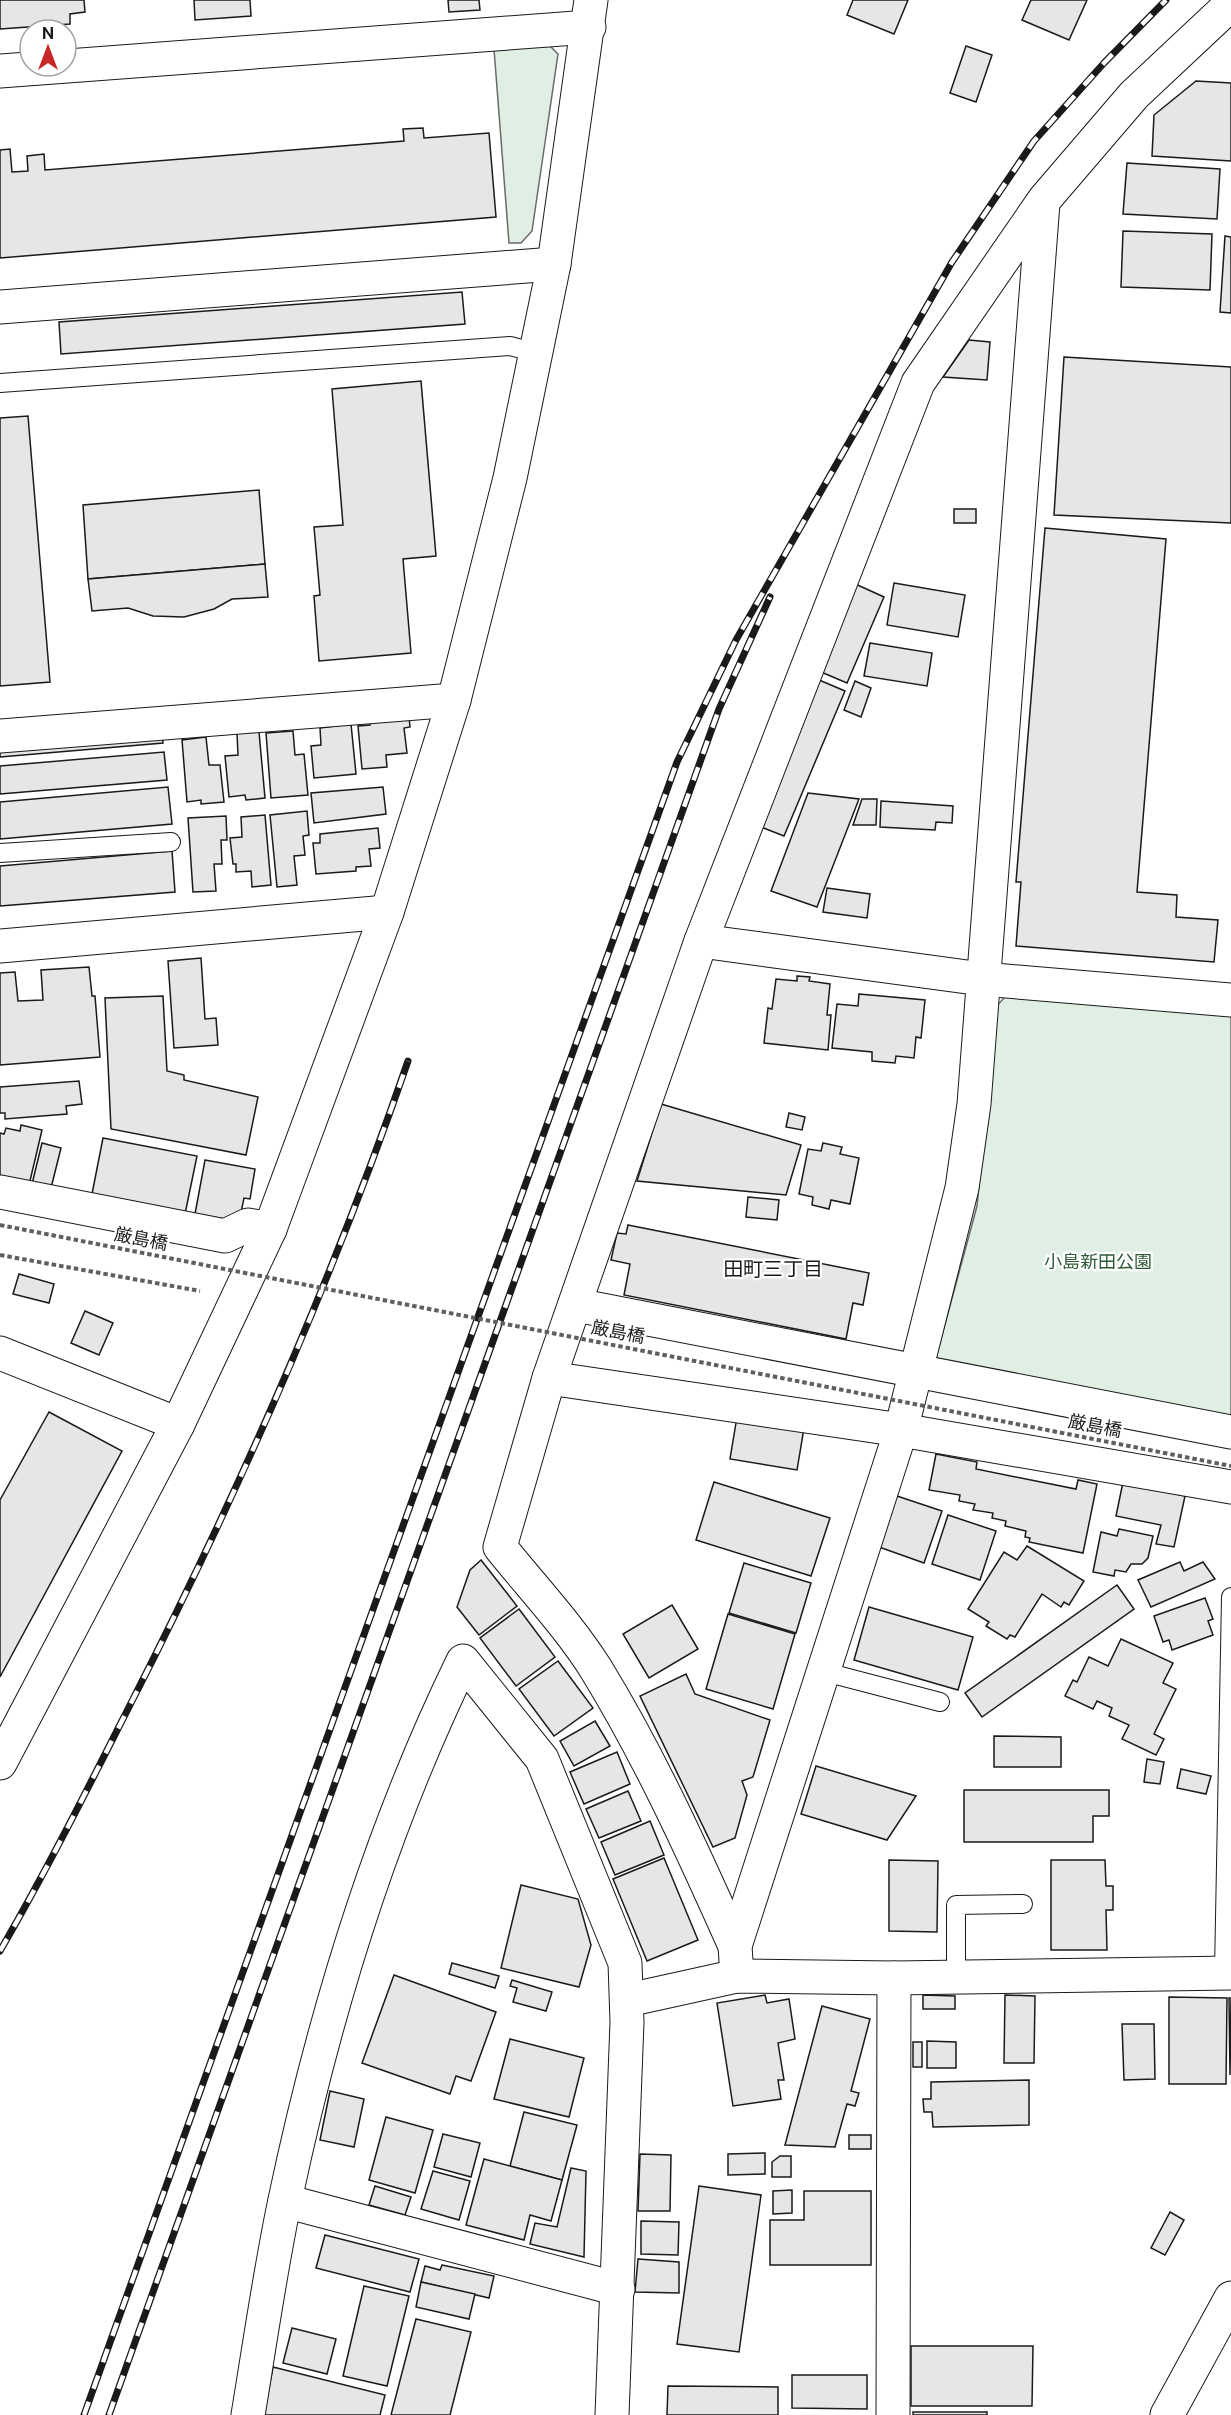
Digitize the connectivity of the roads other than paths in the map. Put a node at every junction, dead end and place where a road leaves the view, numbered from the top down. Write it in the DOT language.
graph roads {
  1 [pos="1231,4"];
  2 [pos="590,13"];
  3 [pos="0,71"];
  4 [pos="1044,200"];
  5 [pos="554,264"];
  6 [pos="0,307"];
  7 [pos="536,353"];
  8 [pos="0,383"];
  9 [pos="454,700"];
  10 [pos="0,736"];
  11 [pos="171,842"];
  12 [pos="0,853"];
  13 [pos="387,912"];
  14 [pos="701,941"];
  15 [pos="0,946"];
  16 [pos="982,979"];
  17 [pos="1231,1000"];
  18 [pos="0,1192"];
  19 [pos="270,1229"];
  20 [pos="576,1305"];
  21 [pos="0,1353"];
  22 [pos="917,1372"];
  23 [pos="549,1378"];
  24 [pos="178,1424"];
  25 [pos="901,1430"];
  26 [pos="1231,1432"];
  27 [pos="1231,1487"];
  28 [pos="1231,1597"];
  29 [pos="825,1672"];
  30 [pos="940,1702"];
  31 [pos="3,1753"];
  32 [pos="1023,1904"];
  33 [pos="736,1961"];
  34 [pos="1228,1972"];
  35 [pos="956,1977"];
  36 [pos="894,1978"];
  37 [pos="628,2000"];
  38 [pos="285,2201"];
  39 [pos="618,2289"];
  40 [pos="1231,2298"];
  41 [pos="248,2415"];
  42 [pos="612,2415"];
  43 [pos="893,2415"];
  44 [pos="1167,2415"];
  1 -- 4 [label="street"];
  2 -- 3 [label="street"];
  2 -- 5 [label="street"];
  4 -- 14 [label="street"];
  4 -- 16 [label="street"];
  5 -- 6 [label="street"];
  5 -- 7 [label="street"];
  7 -- 8 [label="lane"];
  7 -- 9 [label="street"];
  9 -- 10 [label="street"];
  9 -- 13 [label="street"];
  11 -- 12 [label="lane"];
  13 -- 15 [label="street"];
  13 -- 19 [label="street"];
  14 -- 16 [label="street"];
  14 -- 20 [label="street"];
  16 -- 17 [label="street"];
  16 -- 22 [label="street"];
  18 -- 19 [label="street"];
  19 -- 24 [label="street"];
  20 -- 22 [label="street"];
  20 -- 23 [label="street"];
  21 -- 24 [label="street"];
  22 -- 25 [label="street"];
  22 -- 26 [label="street"];
  23 -- 25 [label="street"];
  23 -- 33 [label="street"];
  24 -- 31 [label="street"];
  25 -- 27 [label="street"];
  25 -- 29 [label="street"];
  28 -- 34 [label="lane"];
  29 -- 30 [label="lane"];
  29 -- 33 [label="street"];
  32 -- 35 [label="lane"];
  33 -- 36 [label="street"];
  33 -- 37 [label="street"];
  34 -- 35 [label="street"];
  35 -- 36 [label="street"];
  36 -- 43 [label="street"];
  37 -- 38 [label="street"];
  37 -- 39 [label="street"];
  38 -- 39 [label="street"];
  38 -- 41 [label="street"];
  39 -- 42 [label="street"];
  40 -- 44 [label="street"];
}
